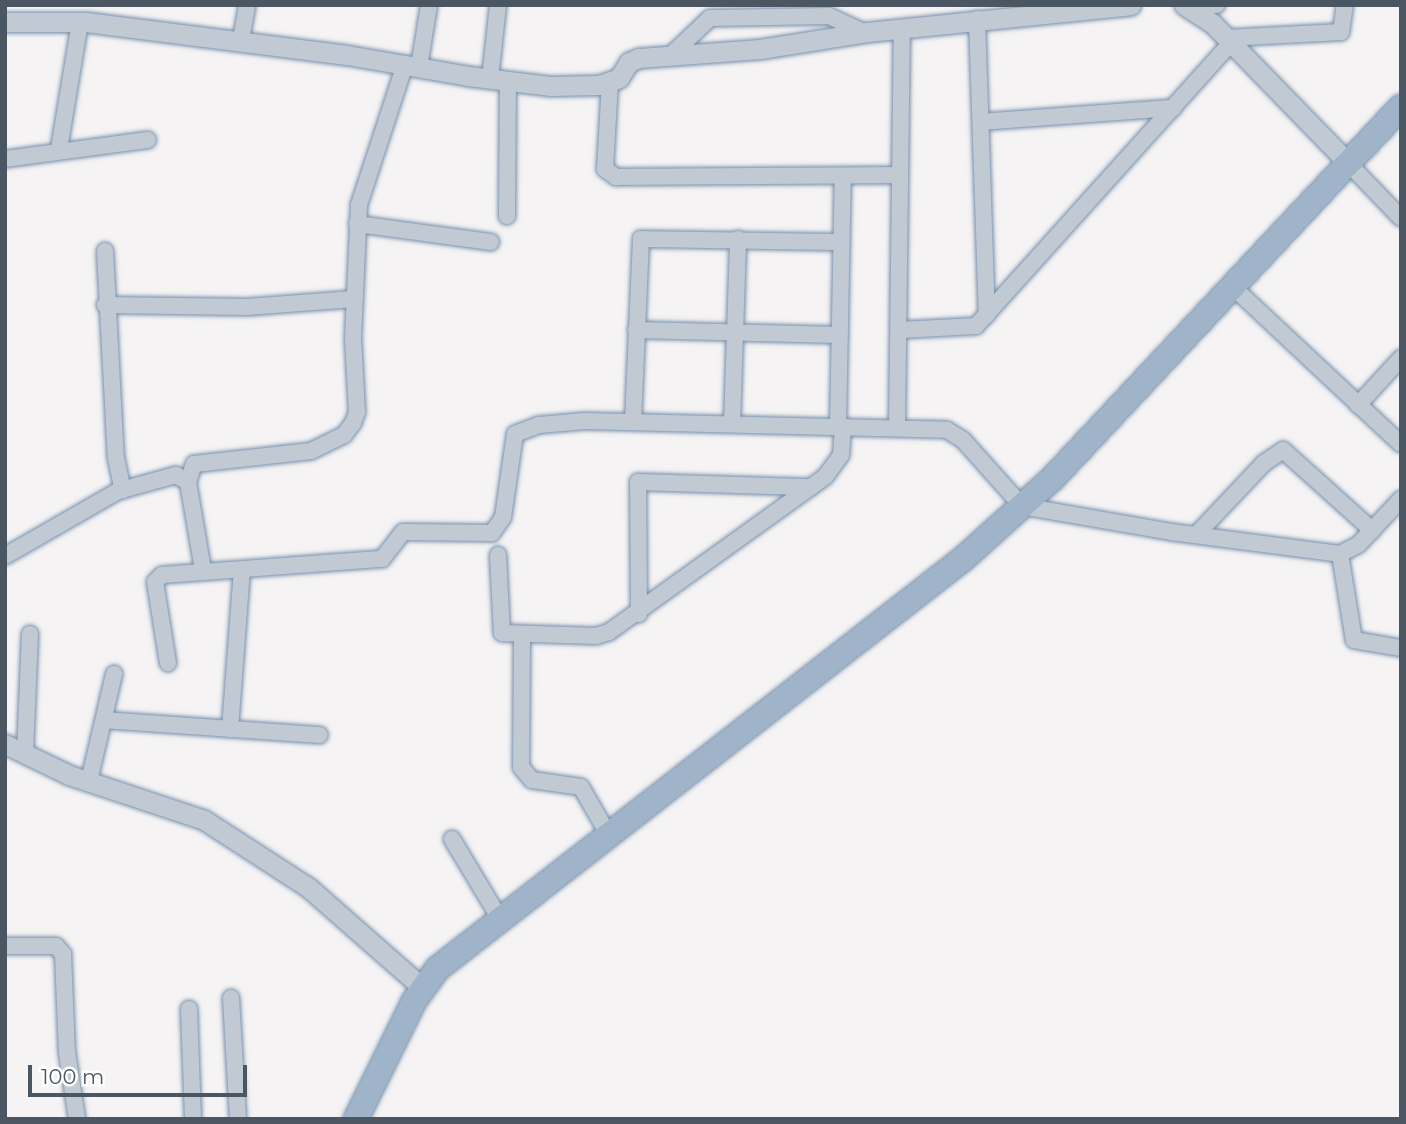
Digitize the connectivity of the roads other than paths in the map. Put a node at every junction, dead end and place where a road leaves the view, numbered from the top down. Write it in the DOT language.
graph roads {
  1 [pos="247,5"];
  2 [pos="429,5"];
  3 [pos="498,5"];
  4 [pos="1131,5"];
  5 [pos="1217,5"];
  6 [pos="1345,5"];
  7 [pos="1188,7"];
  8 [pos="977,19"];
  9 [pos="5,22"];
  10 [pos="80,22"];
  11 [pos="902,29"];
  12 [pos="863,32"];
  13 [pos="241,40"];
  14 [pos="1229,41"];
  15 [pos="670,56"];
  16 [pos="412,65"];
  17 [pos="499,80"];
  18 [pos="610,82"];
  19 [pos="1401,107"];
  20 [pos="1173,108"];
  21 [pos="981,122"];
  22 [pos="148,139"];
  23 [pos="59,149"];
  24 [pos="5,159"];
  25 [pos="1348,163"];
  26 [pos="900,175"];
  27 [pos="843,176"];
  28 [pos="507,216"];
  29 [pos="1401,218"];
  30 [pos="357,224"];
  31 [pos="738,239"];
  32 [pos="491,242"];
  33 [pos="841,242"];
  34 [pos="105,251"];
  35 [pos="1232,286"];
  36 [pos="354,299"];
  37 [pos="105,305"];
  38 [pos="987,315"];
  39 [pos="636,330"];
  40 [pos="900,330"];
  41 [pos="734,334"];
  42 [pos="840,335"];
  43 [pos="1401,358"];
  44 [pos="1359,405"];
  45 [pos="633,422"];
  46 [pos="732,424"];
  47 [pos="840,426"];
  48 [pos="897,427"];
  49 [pos="1401,443"];
  50 [pos="188,482"];
  51 [pos="811,487"];
  52 [pos="123,490"];
  53 [pos="1401,499"];
  54 [pos="1022,506"];
  55 [pos="1372,530"];
  56 [pos="1196,535"];
  57 [pos="1340,554"];
  58 [pos="498,555"];
  59 [pos="5,556"];
  60 [pos="242,569"];
  61 [pos="203,570"];
  62 [pos="639,614"];
  63 [pos="30,634"];
  64 [pos="522,636"];
  65 [pos="1401,648"];
  66 [pos="168,663"];
  67 [pos="114,674"];
  68 [pos="104,720"];
  69 [pos="230,729"];
  70 [pos="319,735"];
  71 [pos="5,744"];
  72 [pos="25,753"];
  73 [pos="89,781"];
  74 [pos="608,834"];
  75 [pos="452,839"];
  76 [pos="500,919"];
  77 [pos="5,946"];
  78 [pos="423,988"];
  79 [pos="231,998"];
  80 [pos="190,1009"];
  81 [pos="77,1119"];
  82 [pos="193,1119"];
  83 [pos="237,1119"];
  84 [pos="356,1119"];
  1 -- 13 [label="street"];
  2 -- 16 [label="street"];
  3 -- 17 [label="street"];
  4 -- 8 [label="street"];
  5 -- 7 [label="street"];
  6 -- 14 [label="street"];
  7 -- 14 [label="street"];
  8 -- 11 [label="street"];
  8 -- 21 [label="street"];
  9 -- 10 [label="street"];
  10 -- 13 [label="street"];
  10 -- 23 [label="street"];
  11 -- 12 [label="street"];
  11 -- 26 [label="street"];
  12 -- 15 [label="street"];
  12 -- 15 [label="street"];
  13 -- 16 [label="street"];
  14 -- 20 [label="street"];
  14 -- 25 [label="street"];
  15 -- 18 [label="street"];
  16 -- 17 [label="street"];
  16 -- 30 [label="street"];
  17 -- 18 [label="street"];
  17 -- 28 [label="street"];
  18 -- 27 [label="street"];
  19 -- 25 [label="highway"];
  20 -- 21 [label="street"];
  20 -- 38 [label="street"];
  21 -- 38 [label="street"];
  22 -- 23 [label="street"];
  23 -- 24 [label="street"];
  25 -- 29 [label="street"];
  25 -- 35 [label="highway"];
  26 -- 27 [label="street"];
  26 -- 40 [label="street"];
  27 -- 33 [label="street"];
  30 -- 32 [label="street"];
  30 -- 36 [label="street"];
  31 -- 33 [label="street"];
  31 -- 39 [label="street"];
  31 -- 41 [label="street"];
  33 -- 42 [label="street"];
  34 -- 37 [label="street"];
  35 -- 44 [label="street"];
  35 -- 54 [label="highway"];
  36 -- 37 [label="street"];
  36 -- 50 [label="street"];
  37 -- 52 [label="street"];
  38 -- 40 [label="street"];
  39 -- 41 [label="street"];
  39 -- 45 [label="street"];
  40 -- 48 [label="street"];
  41 -- 42 [label="street"];
  41 -- 46 [label="street"];
  42 -- 47 [label="street"];
  43 -- 44 [label="street"];
  44 -- 49 [label="street"];
  45 -- 46 [label="street"];
  45 -- 60 [label="street"];
  46 -- 47 [label="street"];
  47 -- 48 [label="street"];
  47 -- 51 [label="street"];
  48 -- 54 [label="street"];
  50 -- 52 [label="street"];
  50 -- 61 [label="street"];
  51 -- 62 [label="street"];
  51 -- 62 [label="street"];
  52 -- 59 [label="street"];
  53 -- 55 [label="street"];
  54 -- 56 [label="street"];
  54 -- 74 [label="highway"];
  55 -- 56 [label="street"];
  55 -- 57 [label="street"];
  56 -- 57 [label="street"];
  57 -- 65 [label="street"];
  58 -- 64 [label="street"];
  60 -- 61 [label="street"];
  60 -- 69 [label="street"];
  61 -- 66 [label="street"];
  62 -- 64 [label="street"];
  63 -- 72 [label="street"];
  64 -- 74 [label="street"];
  67 -- 68 [label="street"];
  68 -- 69 [label="street"];
  68 -- 73 [label="street"];
  69 -- 70 [label="street"];
  71 -- 72 [label="street"];
  72 -- 73 [label="street"];
  73 -- 78 [label="street"];
  74 -- 76 [label="highway"];
  75 -- 76 [label="street"];
  76 -- 78 [label="highway"];
  77 -- 81 [label="street"];
  78 -- 84 [label="highway"];
  79 -- 83 [label="street"];
  80 -- 82 [label="street"];
}
